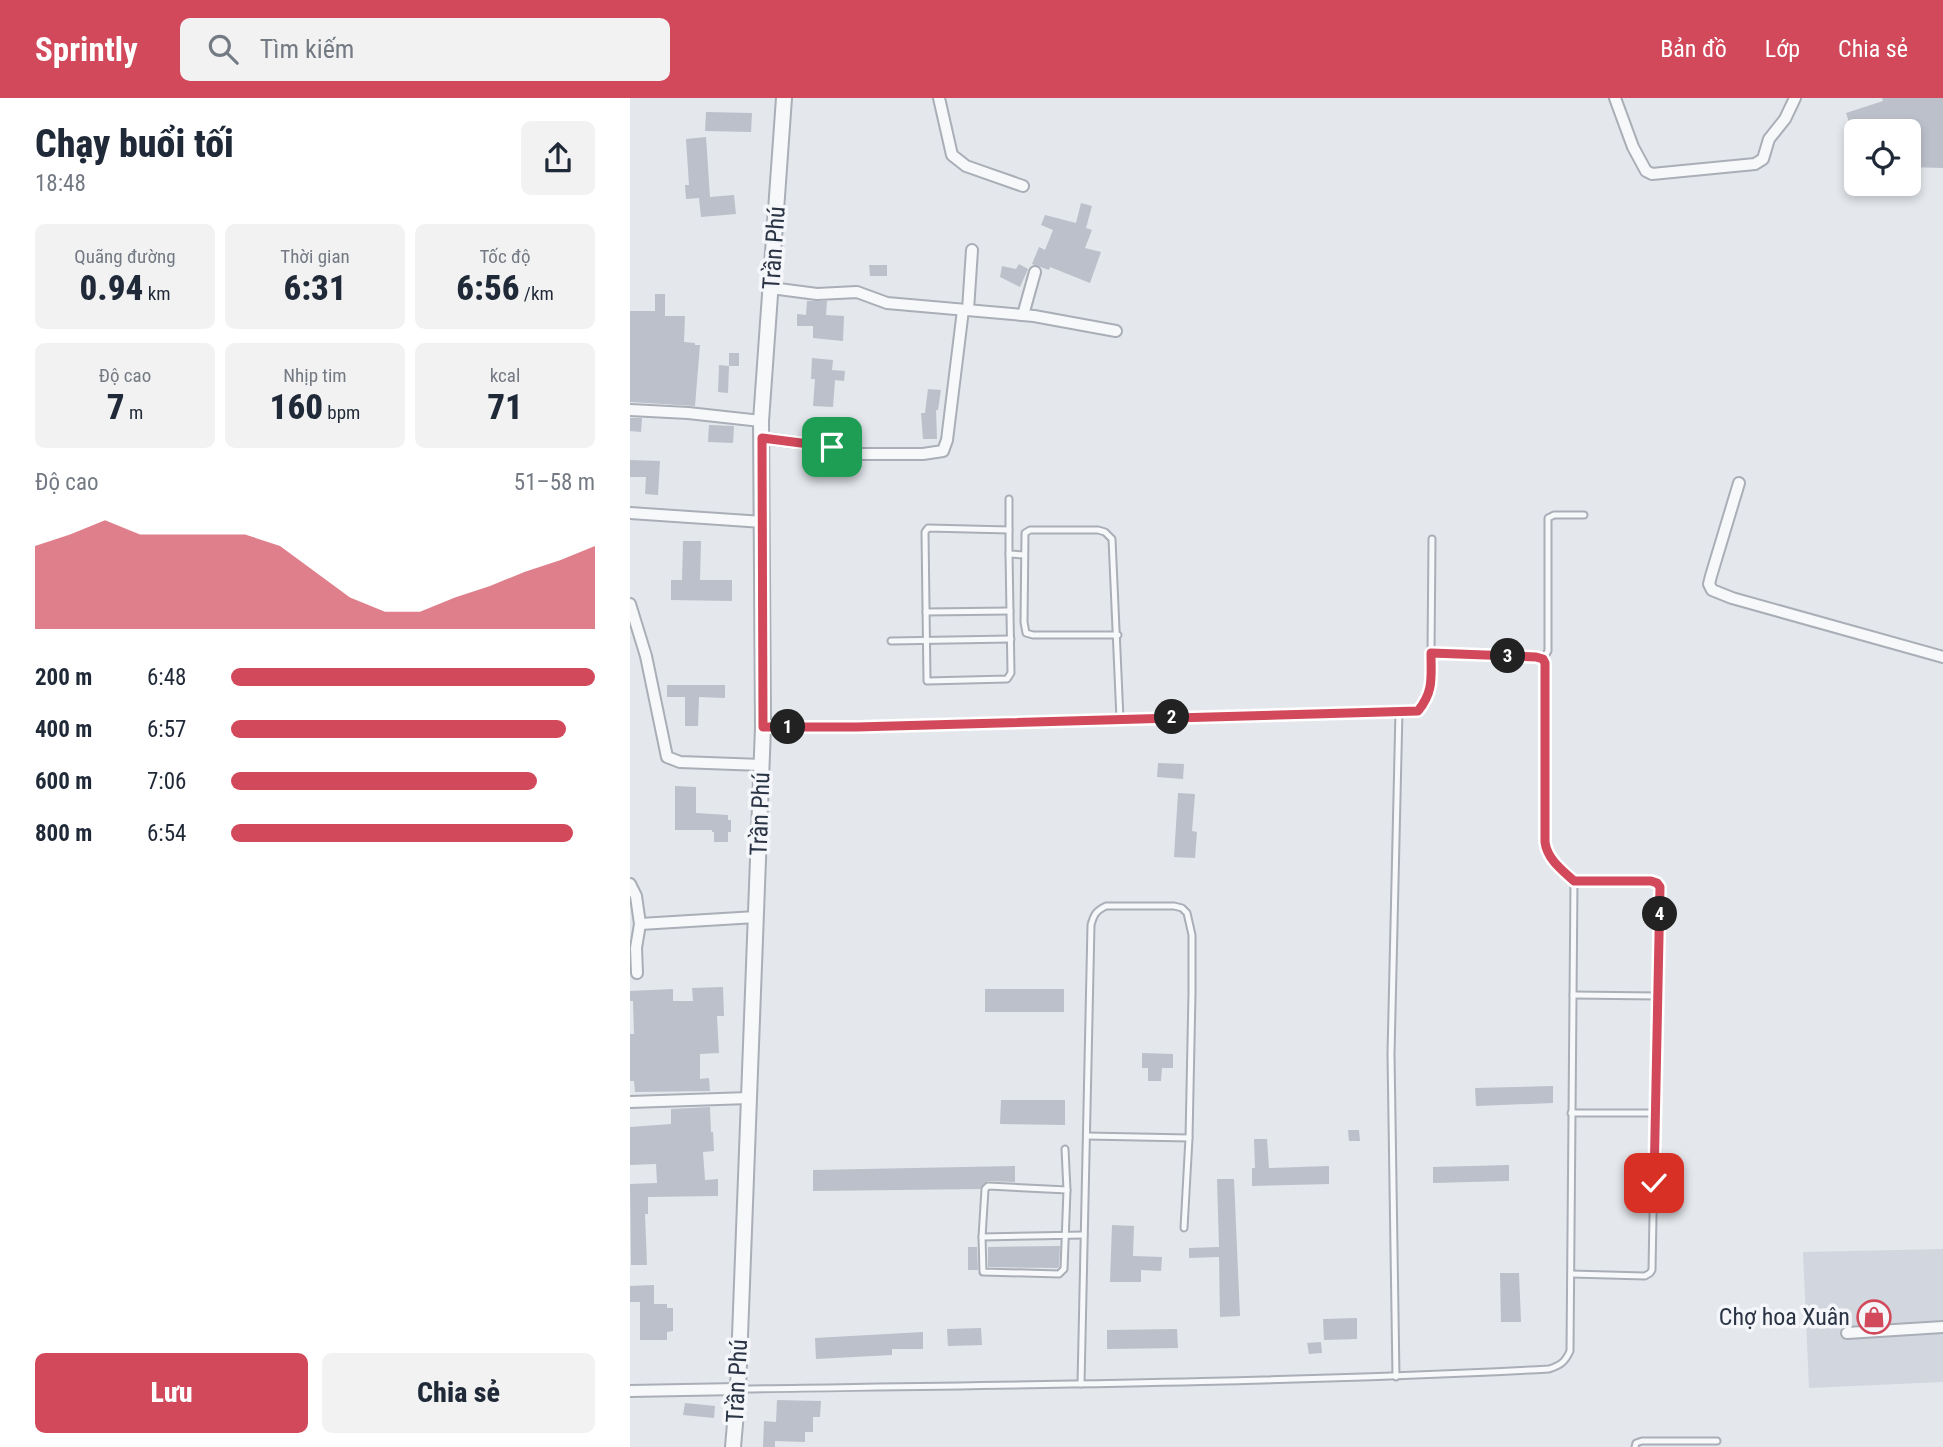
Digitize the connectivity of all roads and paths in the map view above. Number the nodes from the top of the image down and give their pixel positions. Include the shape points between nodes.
1 (784, 98) edge
2 (939, 98) edge
3 (1615, 98) edge
4 (1795, 98) edge
5 (1023, 186) dead end
6 (972, 250) dead end
7 (1035, 272) dead end
8 (771, 288) junction
9 (965, 310) junction
10 (1023, 315) junction
11 (1116, 331) dead end
12 (630, 411) edge
13 (761, 421) junction
14 (762, 438) junction
15 (1740, 483) dead end
16 (1009, 499) dead end
17 (630, 513) edge
18 (1584, 515) dead end
19 (763, 522) junction
20 (1009, 530) junction
21 (1432, 539) dead end
22 (1009, 554) junction
23 (1024, 555) junction
24 (1010, 591) junction
25 (1024, 591) junction
26 (630, 604) edge
27 (1010, 611) junction
28 (926, 612) junction
29 (1010, 627) junction
30 (1025, 627) junction
31 (1118, 635) junction
32 (1011, 639) junction
33 (891, 641) dead end
34 (926, 641) junction
35 (1431, 653) junction
36 (1943, 657) edge
37 (1543, 659) junction
38 (1399, 711) junction
39 (1120, 719) junction
40 (763, 727) junction
41 (762, 765) junction
42 (1574, 881) junction
43 (630, 884) edge
44 (756, 917) junction
45 (640, 924) junction
46 (637, 972) dead end
47 (1573, 995) junction
48 (1658, 996) junction
49 (749, 1098) junction
50 (630, 1102) edge
51 (1571, 1113) junction
52 (1655, 1113) junction
53 (1087, 1136) junction
54 (1189, 1138) junction
55 (1065, 1149) dead end
56 (1067, 1190) junction
57 (1184, 1228) dead end
58 (1083, 1235) junction
59 (1065, 1236) junction
60 (982, 1237) junction
61 (1571, 1274) junction
62 (1943, 1327) edge
63 (1847, 1333) dead end
64 (1396, 1377) junction
65 (1081, 1384) junction
66 (738, 1389) junction
67 (630, 1391) edge
68 (1717, 1441) dead end
69 (733, 1447) edge
70 (1635, 1447) edge

1 - 8 street, Trần Phú
2 - 5 street via 952,155 966,166
3 - 4 street via 1633,147 1646,171 1653,174 1755,164 1765,155 1769,139
6 - 9 street
7 - 10 street
8 - 9 street via 817,294 857,292 887,303
8 - 13 street, Trần Phú
9 - 10 street
9 - 14 street via 943,451 858,454
10 - 11 street
12 - 13 street
13 - 14 street, Trần Phú
14 - 19 street, Trần Phú
15 - 36 street via 1711,576 1712,590
16 - 20 lane
17 - 19 street
18 - 37 lane via 1548,518 1548,651
19 - 40 street, Trần Phú
20 - 22 lane
20 - 28 lane via 928,528
21 - 35 lane
22 - 23 lane
22 - 24 lane
23 - 25 lane
23 - 31 lane via 1025,533 1030,530 1098,530 1110,535
24 - 25 lane
24 - 27 lane
25 - 30 lane
26 - 41 street via 667,757 680,762
27 - 28 lane
27 - 29 lane
28 - 34 lane
29 - 30 lane
29 - 32 lane
30 - 31 lane via 1026,633 1033,635
31 - 39 lane
32 - 34 lane
32 - 34 lane via 1007,679 931,682 927,681
33 - 34 lane
35 - 37 lane
35 - 38 lane via 1428,698 1418,711
37 - 42 lane via 1546,849
38 - 39 lane
38 - 64 lane via 1391,1054
39 - 40 lane
40 - 41 street, Trần Phú
41 - 44 street, Trần Phú
42 - 47 lane
42 - 48 lane via 1651,881 1660,887
43 - 45 street
44 - 45 street
44 - 49 street, Trần Phú
45 - 46 street
47 - 48 lane
47 - 51 lane
48 - 52 lane
49 - 50 street
49 - 66 street, Trần Phú
51 - 52 lane
51 - 61 lane
52 - 61 lane via 1652,1270 1645,1276
53 - 54 lane
53 - 54 lane via 1091,925 1094,915 1106,906 1139,905 1182,908 1189,920
53 - 58 lane
54 - 57 lane
55 - 56 lane
56 - 59 lane
56 - 60 lane via 988,1186
58 - 59 lane
58 - 65 lane
59 - 60 lane
59 - 60 lane via 1064,1269 1059,1274 983,1272
61 - 64 lane via 1570,1351 1560,1366
62 - 63 street
64 - 65 lane
65 - 66 lane
66 - 67 street
66 - 69 street, Trần Phú
68 - 70 lane via 1642,1441

